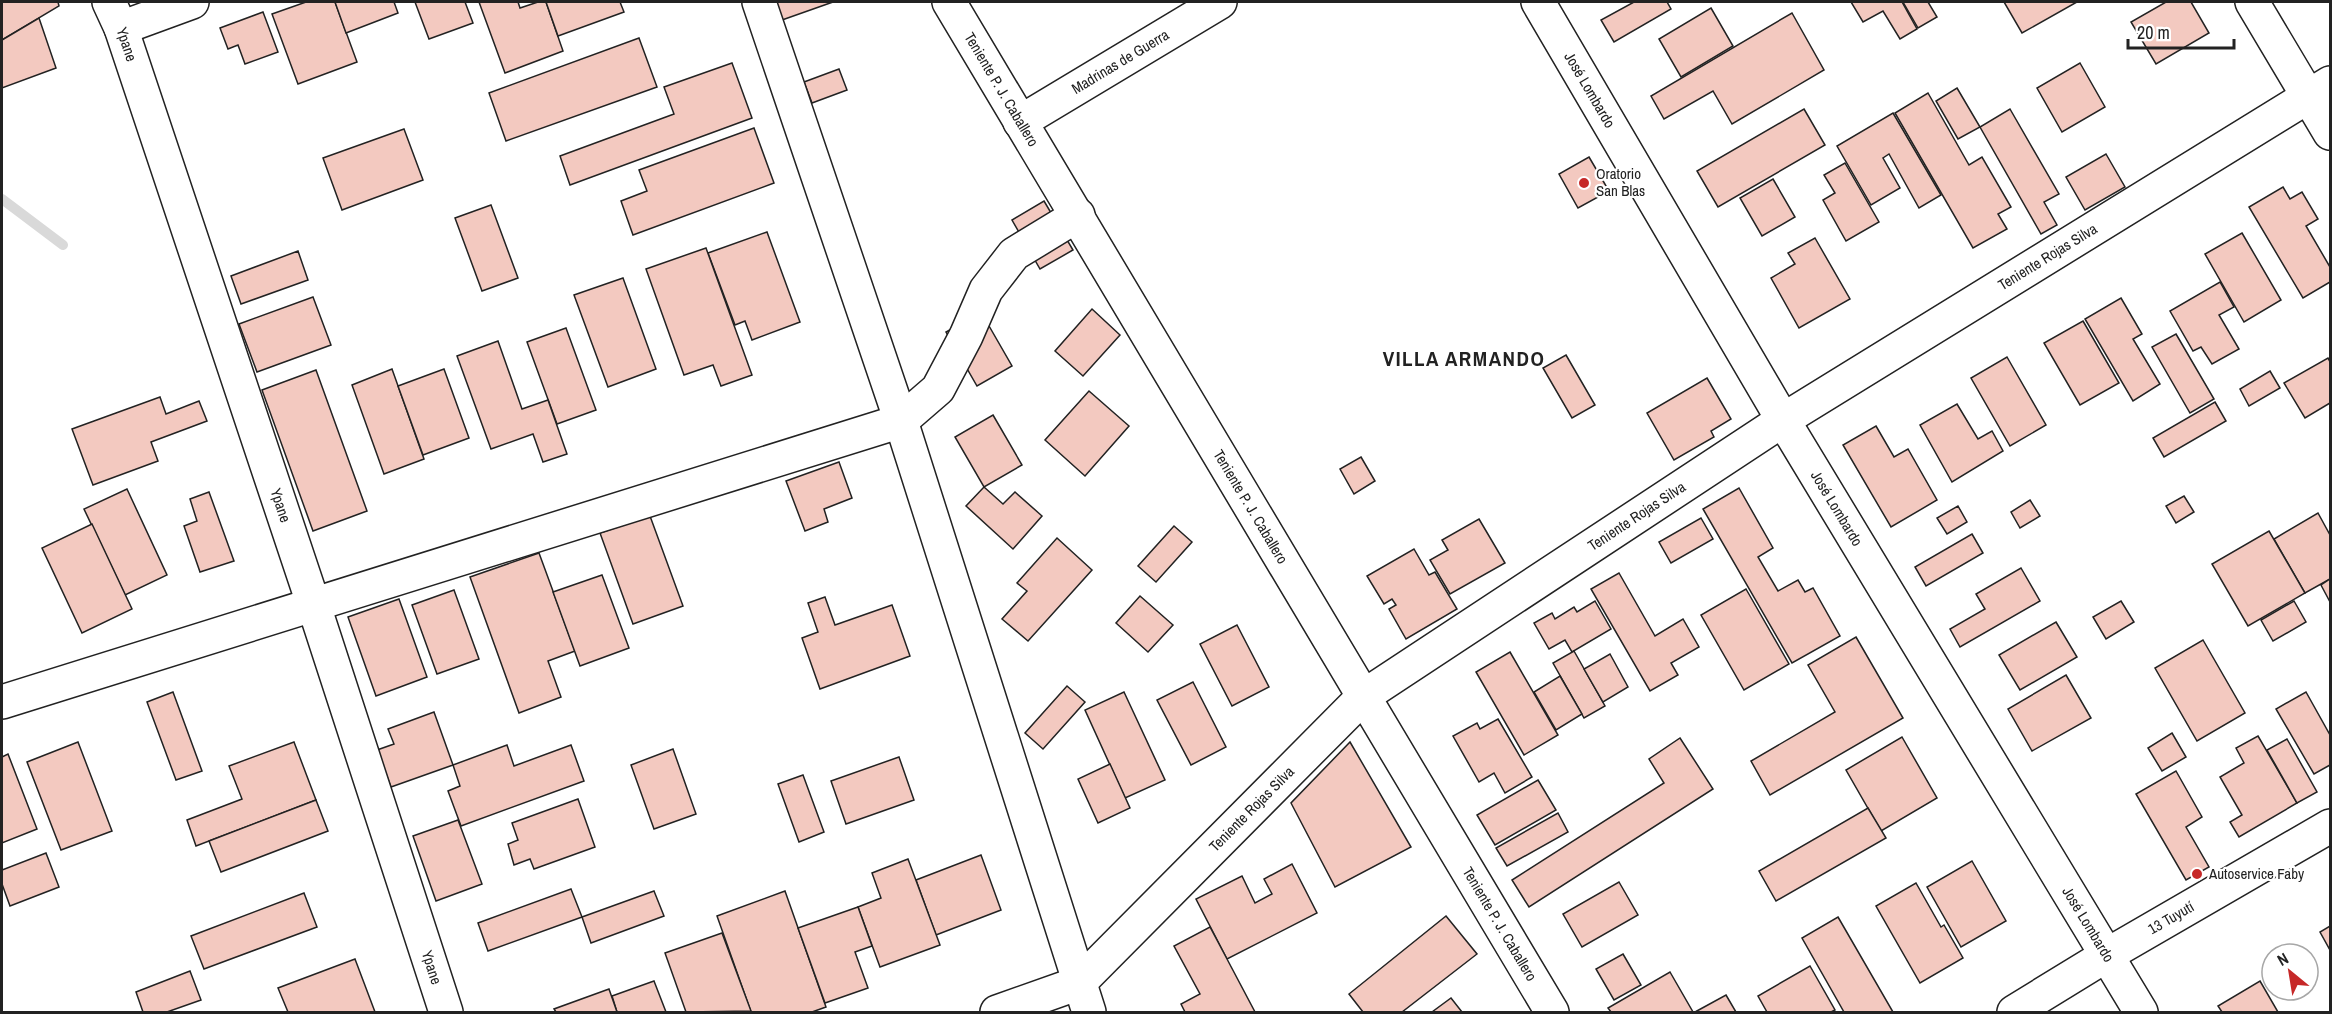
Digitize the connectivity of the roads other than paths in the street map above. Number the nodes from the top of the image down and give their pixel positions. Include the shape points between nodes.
1 (192, 2) edge
2 (759, 2) edge
3 (949, 2) edge
4 (1220, 2) edge
5 (1538, 2) edge
6 (2252, 2) edge
7 (115, 15) edge
8 (2320, 90) edge
9 (1020, 122) junction
10 (2331, 133) edge
11 (1078, 215) junction
12 (1783, 420) junction
13 (901, 421) junction
14 (314, 606) junction
15 (1364, 696) junction
16 (2, 702) edge
17 (2331, 826) edge
18 (2107, 955) junction
19 (1084, 998) edge
20 (446, 1012) edge
21 (997, 1012) edge
22 (1552, 1012) edge
23 (2014, 1012) edge
24 (2141, 1012) edge

1 - 7 street
2 - 13 street
3 - 9 street, Teniente P. J. Caballero
4 - 9 street, Madrinas de Guerra
5 - 12 street, José Lombardo
6 - 8 street
7 - 14 street, Ypane
8 - 10 street
8 - 12 street, Teniente Rojas Silva
9 - 11 street, Teniente P. J. Caballero
11 - 13 street via 1014,254 987,290 938,389
11 - 15 street, Teniente P. J. Caballero
12 - 15 street, Teniente Rojas Silva
12 - 18 street, José Lombardo
13 - 14 street
13 - 19 street
14 - 16 street
14 - 20 street, Ypane
15 - 19 street, Teniente Rojas Silva
15 - 22 street, Teniente P. J. Caballero
17 - 18 street, 13 Tuyutí
18 - 23 street, 13 Tuyutí
18 - 24 street, José Lombardo
19 - 21 street, Teniente Rojas Silva

